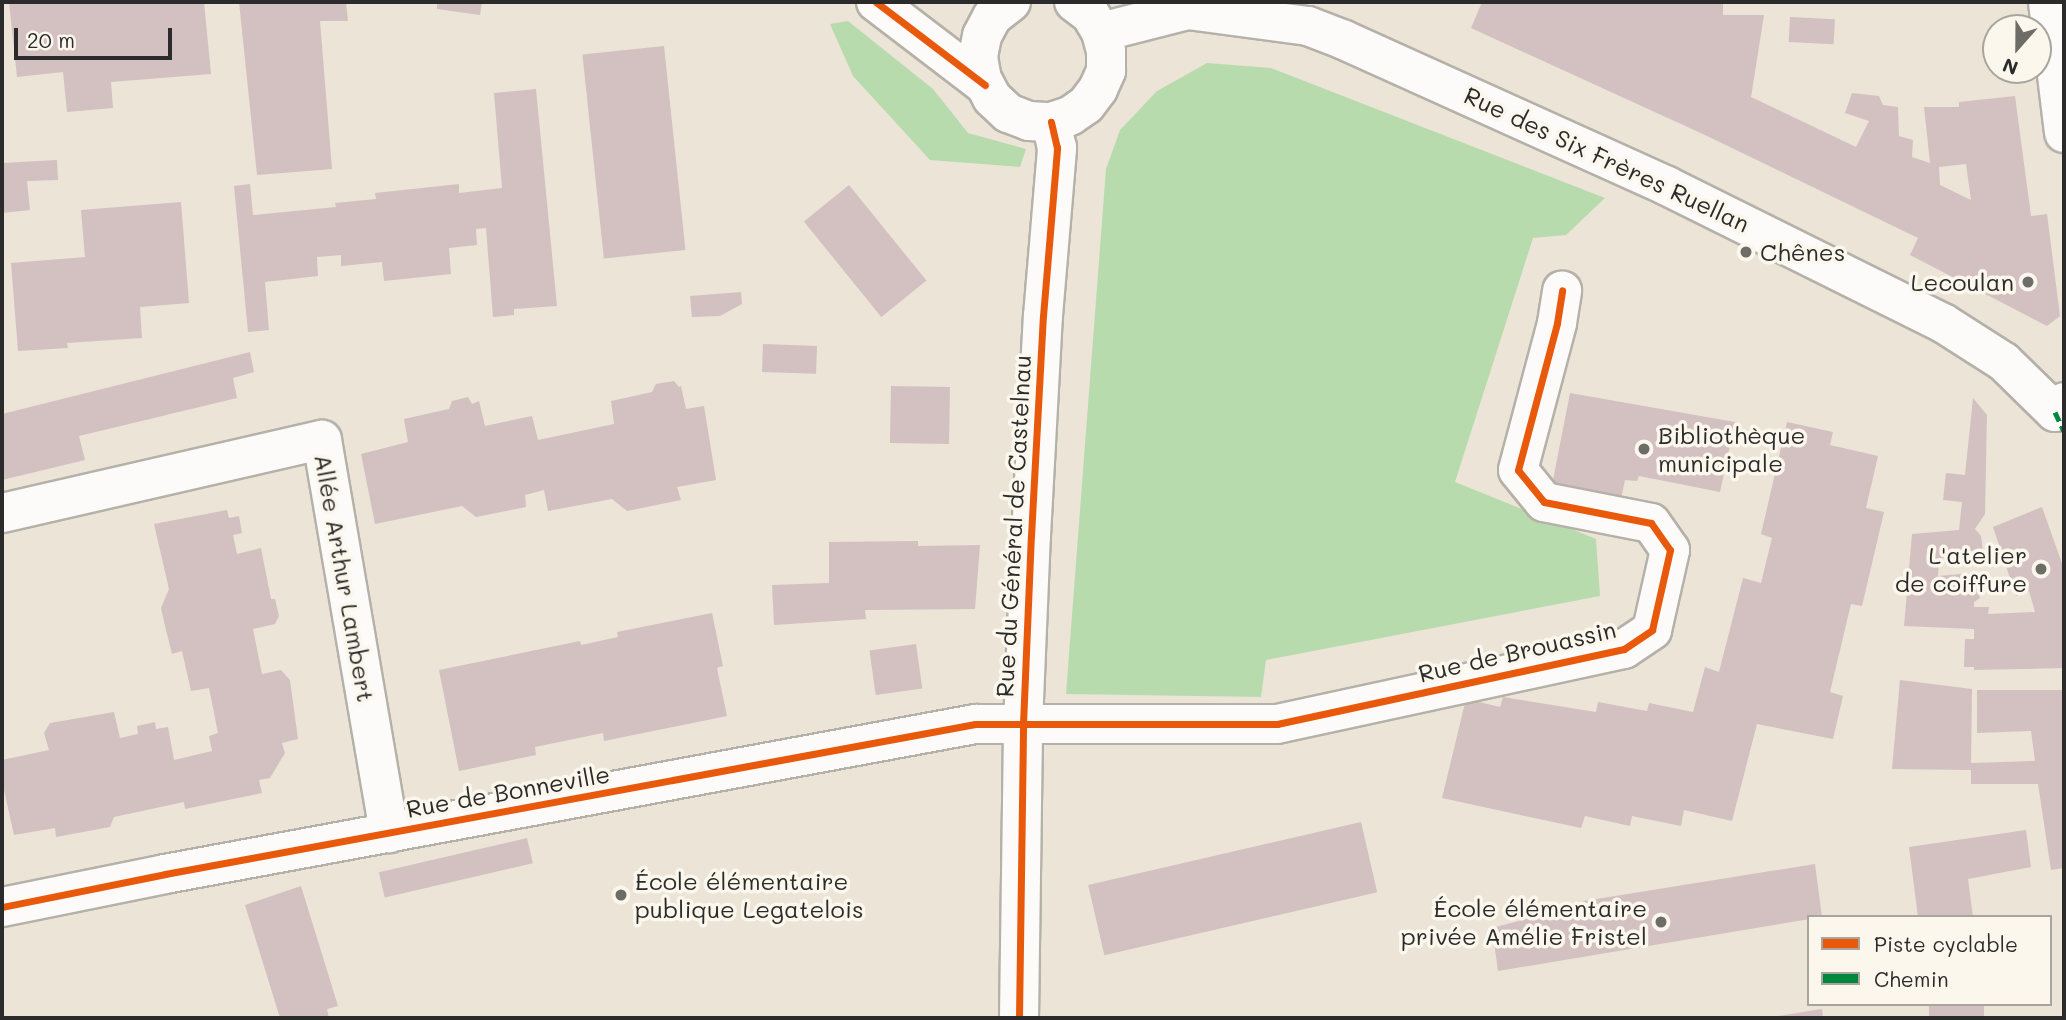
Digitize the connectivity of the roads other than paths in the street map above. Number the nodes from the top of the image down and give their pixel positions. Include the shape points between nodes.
1 (876, 2) edge
2 (1011, 2) edge
3 (1074, 2) edge
4 (2048, 2) edge
5 (1101, 32) junction
6 (985, 85) junction
7 (1051, 121) junction
8 (2064, 133) edge
9 (1562, 290) dead end
10 (2061, 415) edge
11 (2, 513) edge
12 (1023, 723) junction
13 (389, 833) junction
14 (2, 907) edge
15 (1019, 1018) edge

1 - 6 street
2 - 6 street via 992,17 982,36 978,57
3 - 5 street via 1090,14
4 - 8 street
5 - 7 street via 1106,71 1098,89 1070,116
5 - 10 street, Rue des Six Frères Ruellan via 1188,10 1308,26 1344,40 1667,186 1943,323 2004,362
6 - 7 street via 1008,113 1029,121
7 - 12 street, Rue du Général de Castelnau via 1057,148 1042,316
9 - 12 street, Rue de Brouassin via 1518,470 1544,502 1651,523 1670,550 1652,630 1624,649 1277,724
11 - 13 street, Allée Arthur Lambert via 322,440
12 - 13 street, Rue de Bonneville via 975,724
12 - 15 street, Rue du Général de Castelnau
13 - 14 street, Rue de Bonneville

